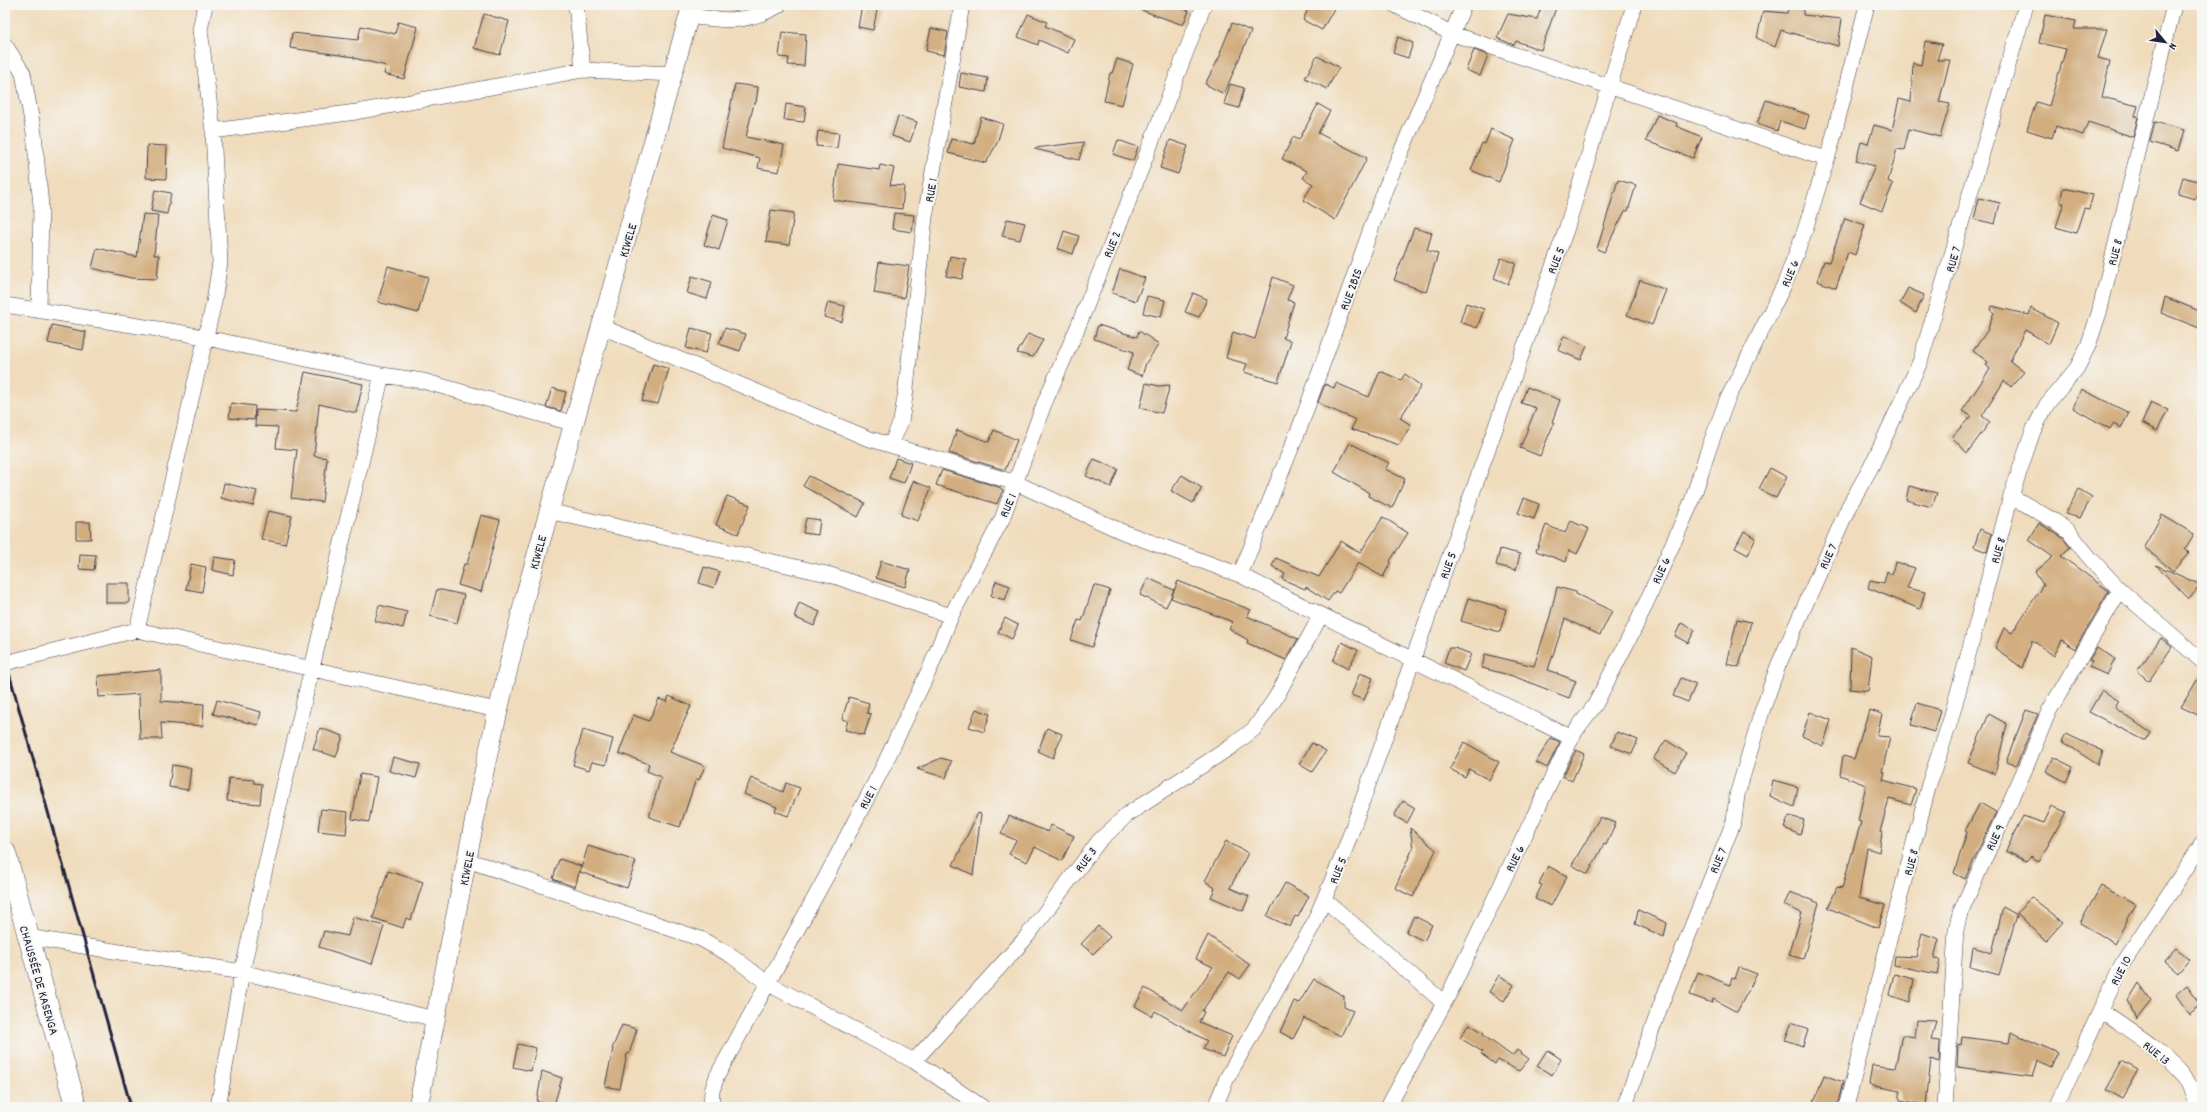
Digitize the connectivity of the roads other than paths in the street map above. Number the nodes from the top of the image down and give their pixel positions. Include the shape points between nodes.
1 (205, 5) edge
2 (576, 5) edge
3 (779, 5) edge
4 (962, 5) edge
5 (1204, 5) edge
6 (1395, 5) edge
7 (1464, 5) edge
8 (1634, 5) edge
9 (1867, 5) edge
10 (2026, 5) edge
11 (2174, 5) edge
12 (690, 10) edge
13 (1453, 34) junction
14 (5, 45) edge
15 (583, 70) junction
16 (674, 74) junction
17 (1610, 87) junction
18 (213, 131) junction
19 (1826, 159) junction
20 (5, 306) edge
21 (39, 311) junction
22 (602, 327) junction
23 (205, 338) junction
24 (382, 375) junction
25 (575, 424) junction
26 (891, 445) junction
27 (1016, 483) junction
28 (2011, 496) junction
29 (548, 511) junction
30 (1240, 575) junction
31 (2120, 590) junction
32 (1321, 615) junction
33 (951, 616) junction
34 (137, 630) junction
35 (2201, 657) edge
36 (1414, 660) junction
37 (5, 663) edge
38 (313, 668) junction
39 (497, 710) junction
40 (1572, 738) junction
41 (2202, 844) edge
42 (5, 852) edge
43 (467, 860) junction
44 (1326, 900) junction
45 (28, 937) junction
46 (242, 972) junction
47 (768, 983) junction
48 (1444, 1003) junction
49 (2101, 1010) junction
50 (435, 1019) junction
51 (914, 1061) junction
52 (76, 1107) edge
53 (218, 1107) edge
54 (418, 1107) edge
55 (711, 1107) edge
56 (982, 1107) edge
57 (1214, 1107) edge
58 (1388, 1107) edge
59 (1624, 1107) edge
60 (1846, 1107) edge
61 (1945, 1107) edge
62 (2056, 1107) edge
63 (2198, 1107) edge

1 - 18 street via 200,30
2 - 15 street
3 - 12 street via 761,14 722,21
4 - 26 street, RUE 1 via 925,217 905,397 901,421
5 - 27 street, RUE 2 via 1123,215 1044,404
6 - 13 street
7 - 13 street, RUE 2BIS
8 - 17 street, RUE 5
9 - 19 street, RUE 6
10 - 59 street, RUE 7 via 1920,362 1871,467 1849,506 1778,666 1740,788 1734,820 1663,999
11 - 28 street, RUE 8 via 2099,313 2078,368 2040,416
12 - 16 street, KIWELE
13 - 17 street
13 - 30 street, RUE 2BIS via 1386,187 1301,424
14 - 21 street via 23,73 34,133 41,206
15 - 16 street
15 - 18 street via 356,112
16 - 22 street, KIWELE
17 - 19 street
17 - 36 street, RUE 5 via 1566,230
18 - 23 street via 220,262
19 - 40 street, RUE 6 via 1786,283 1727,400 1692,501 1623,650 1595,705
20 - 21 street
21 - 23 street
22 - 25 street, KIWELE
22 - 26 street via 825,421
23 - 24 street
23 - 34 street
24 - 25 street via 423,381
24 - 38 street
25 - 29 street, KIWELE
26 - 27 street
27 - 30 street via 1123,532
27 - 33 street, RUE 1 via 1002,519
28 - 31 street via 2069,532
28 - 60 street, RUE 8 via 1950,722 1929,784
29 - 33 street via 831,576
29 - 39 street, KIWELE
30 - 32 street
31 - 35 street
31 - 61 street, RUE 9 via 2052,705 1960,912 1956,930
32 - 36 street
32 - 51 street, RUE 3 via 1272,705 1254,729 1128,814 1099,841 1024,940
33 - 47 street, RUE 1 via 931,666 883,767
34 - 37 street
34 - 38 street
36 - 40 street
36 - 44 street, RUE 5
38 - 39 street
38 - 46 street
39 - 43 street, KIWELE
40 - 48 street, RUE 6
41 - 49 street, RUE 10 via 2134,944
42 - 45 main road, CHAUSSÉE DE KASENGA
43 - 47 street via 701,939 732,956
43 - 50 street, KIWELE
44 - 48 street
44 - 57 street, RUE 5 via 1227,1078
45 - 46 street
45 - 52 main road, CHAUSSÉE DE KASENGA
46 - 50 street
46 - 53 street
47 - 51 street
47 - 55 street, RUE 1 via 717,1076 712,1091
48 - 58 street, RUE 6
49 - 62 street, RUE 10
49 - 63 street, RUE 13 via 2183,1074
50 - 54 street, KIWELE
51 - 56 street

